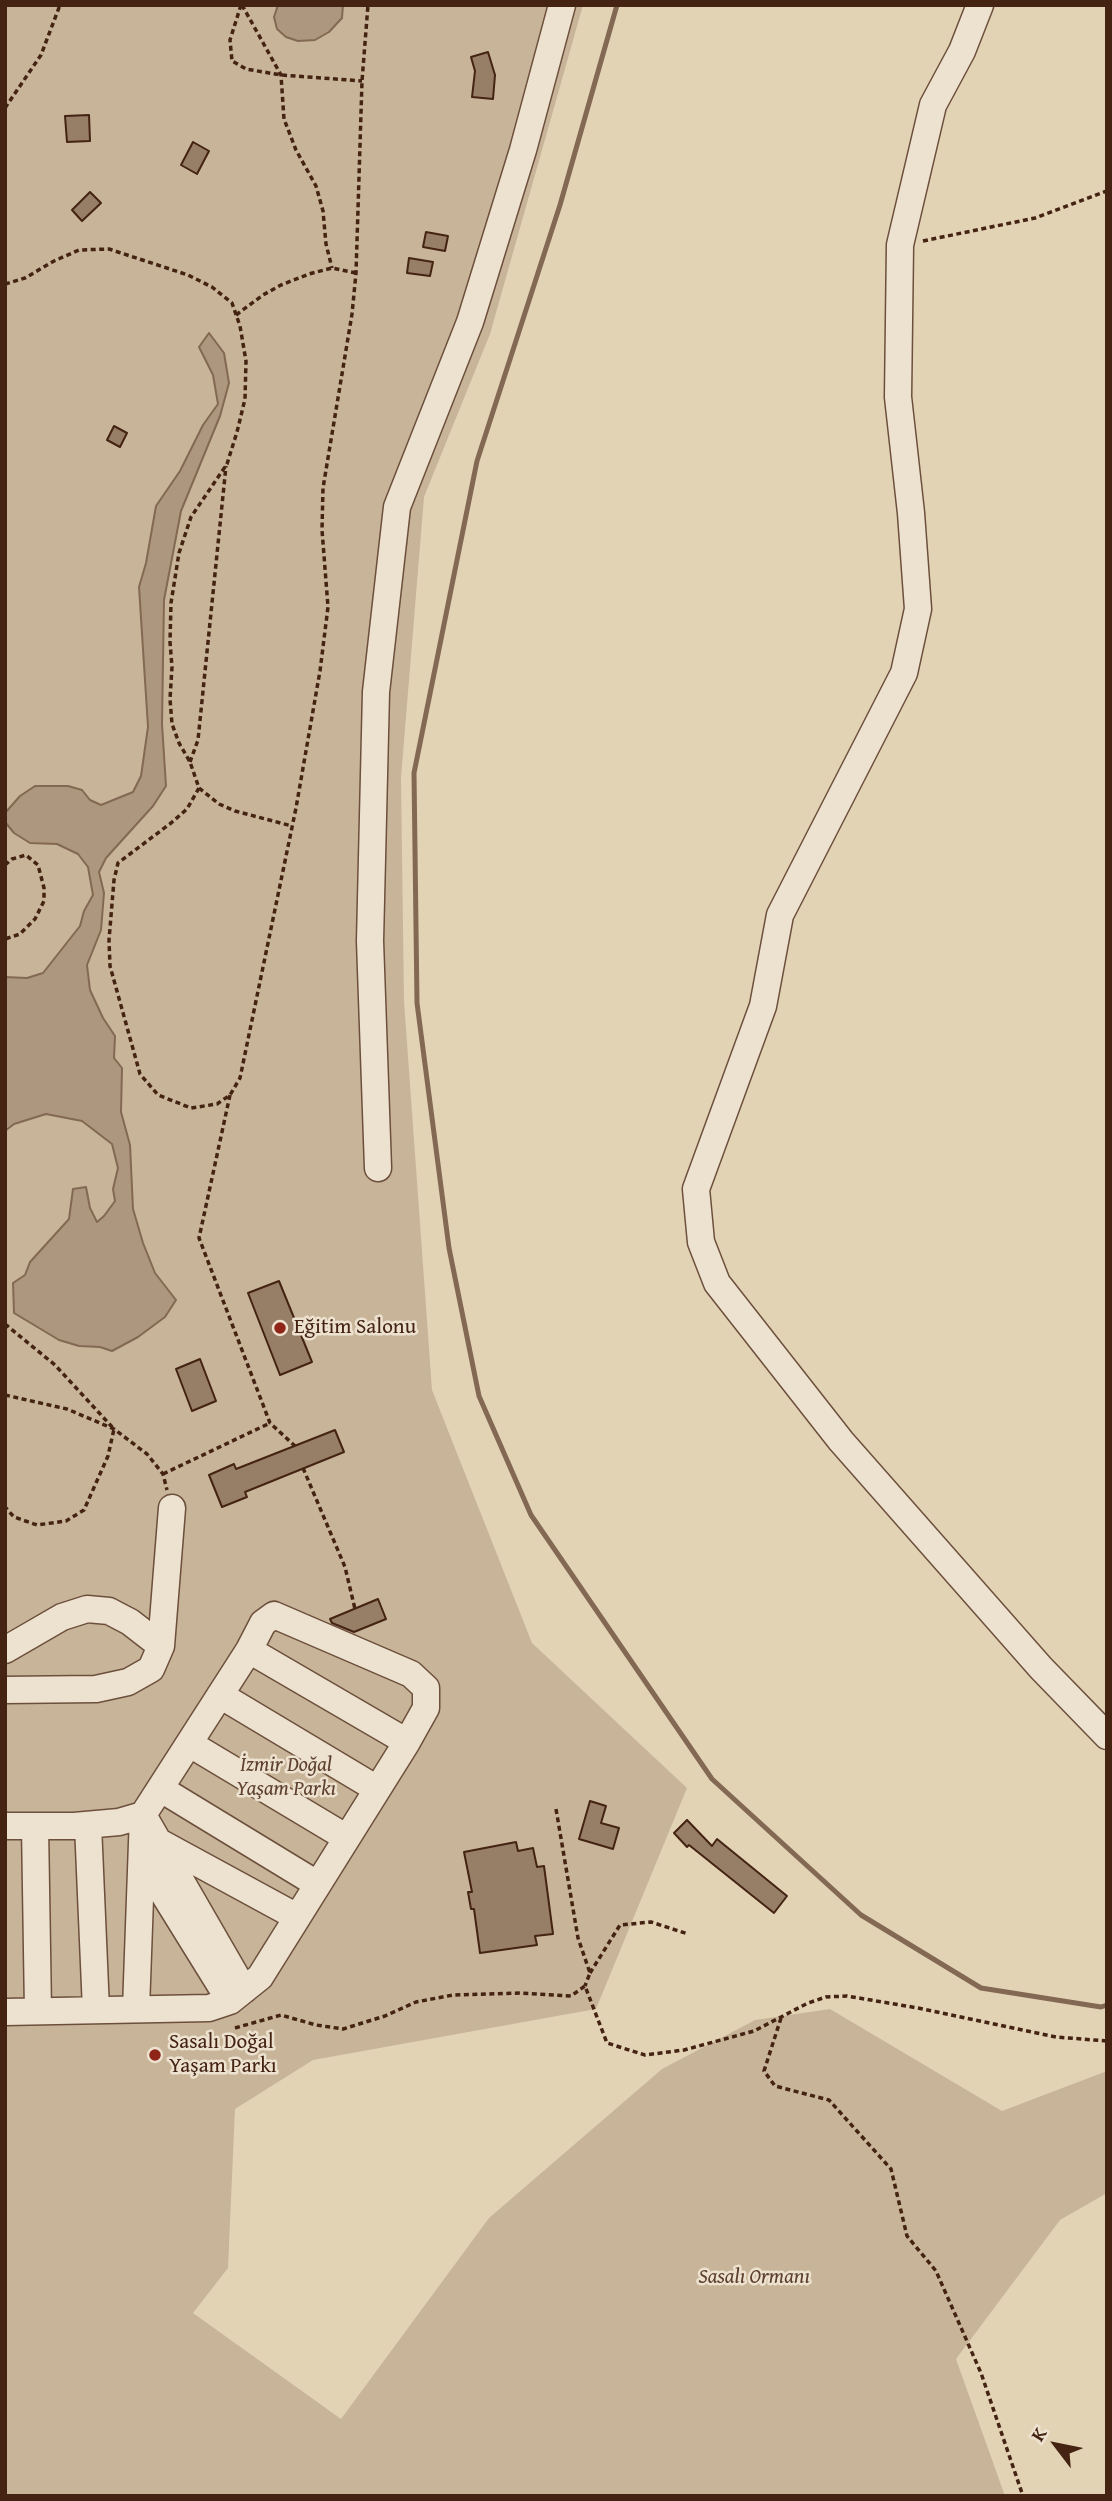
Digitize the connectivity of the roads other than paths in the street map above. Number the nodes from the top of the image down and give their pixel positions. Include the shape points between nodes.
1 (562, 5) edge
2 (980, 5) edge
3 (378, 1168) dead end
4 (172, 1508) road end
5 (161, 1646) junction
6 (5, 1650) edge
7 (249, 1650) junction
8 (5, 1690) edge
9 (220, 1695) junction
10 (1107, 1736) edge
11 (407, 1742) junction
12 (190, 1744) junction
13 (161, 1789) junction
14 (377, 1789) junction
15 (143, 1815) junction
16 (88, 1825) junction
17 (5, 1826) edge
18 (35, 1826) junction
19 (347, 1838) junction
20 (151, 1851) junction
21 (317, 1884) junction
22 (297, 1917) junction
23 (237, 1996) junction
24 (96, 2010) junction
25 (136, 2010) junction
26 (38, 2011) junction
27 (5, 2012) edge

1 - 3 street via 470,322 397,507 376,692 370,941
2 - 10 street via 933,105 900,245 898,397 918,609 904,673 780,915 763,1006 696,1189 701,1242 717,1283 841,1441
4 - 5 street
5 - 6 street via 109,1611 87,1609 62,1617
5 - 8 street via 151,1669 128,1682 96,1689
7 - 9 street
7 - 11 street
7 - 11 street via 263,1623 274,1615 411,1674 426,1688 426,1708
9 - 12 street
9 - 14 street
11 - 14 street
12 - 13 street
12 - 19 street
13 - 15 street
13 - 21 street
14 - 19 street
15 - 16 street
15 - 20 street
16 - 18 street
16 - 24 street
17 - 18 street
18 - 26 street
19 - 21 street
20 - 22 street
20 - 23 street
20 - 25 street
21 - 22 street
22 - 23 street via 260,1977
23 - 25 street via 209,2008
24 - 25 street
24 - 26 street
26 - 27 street

